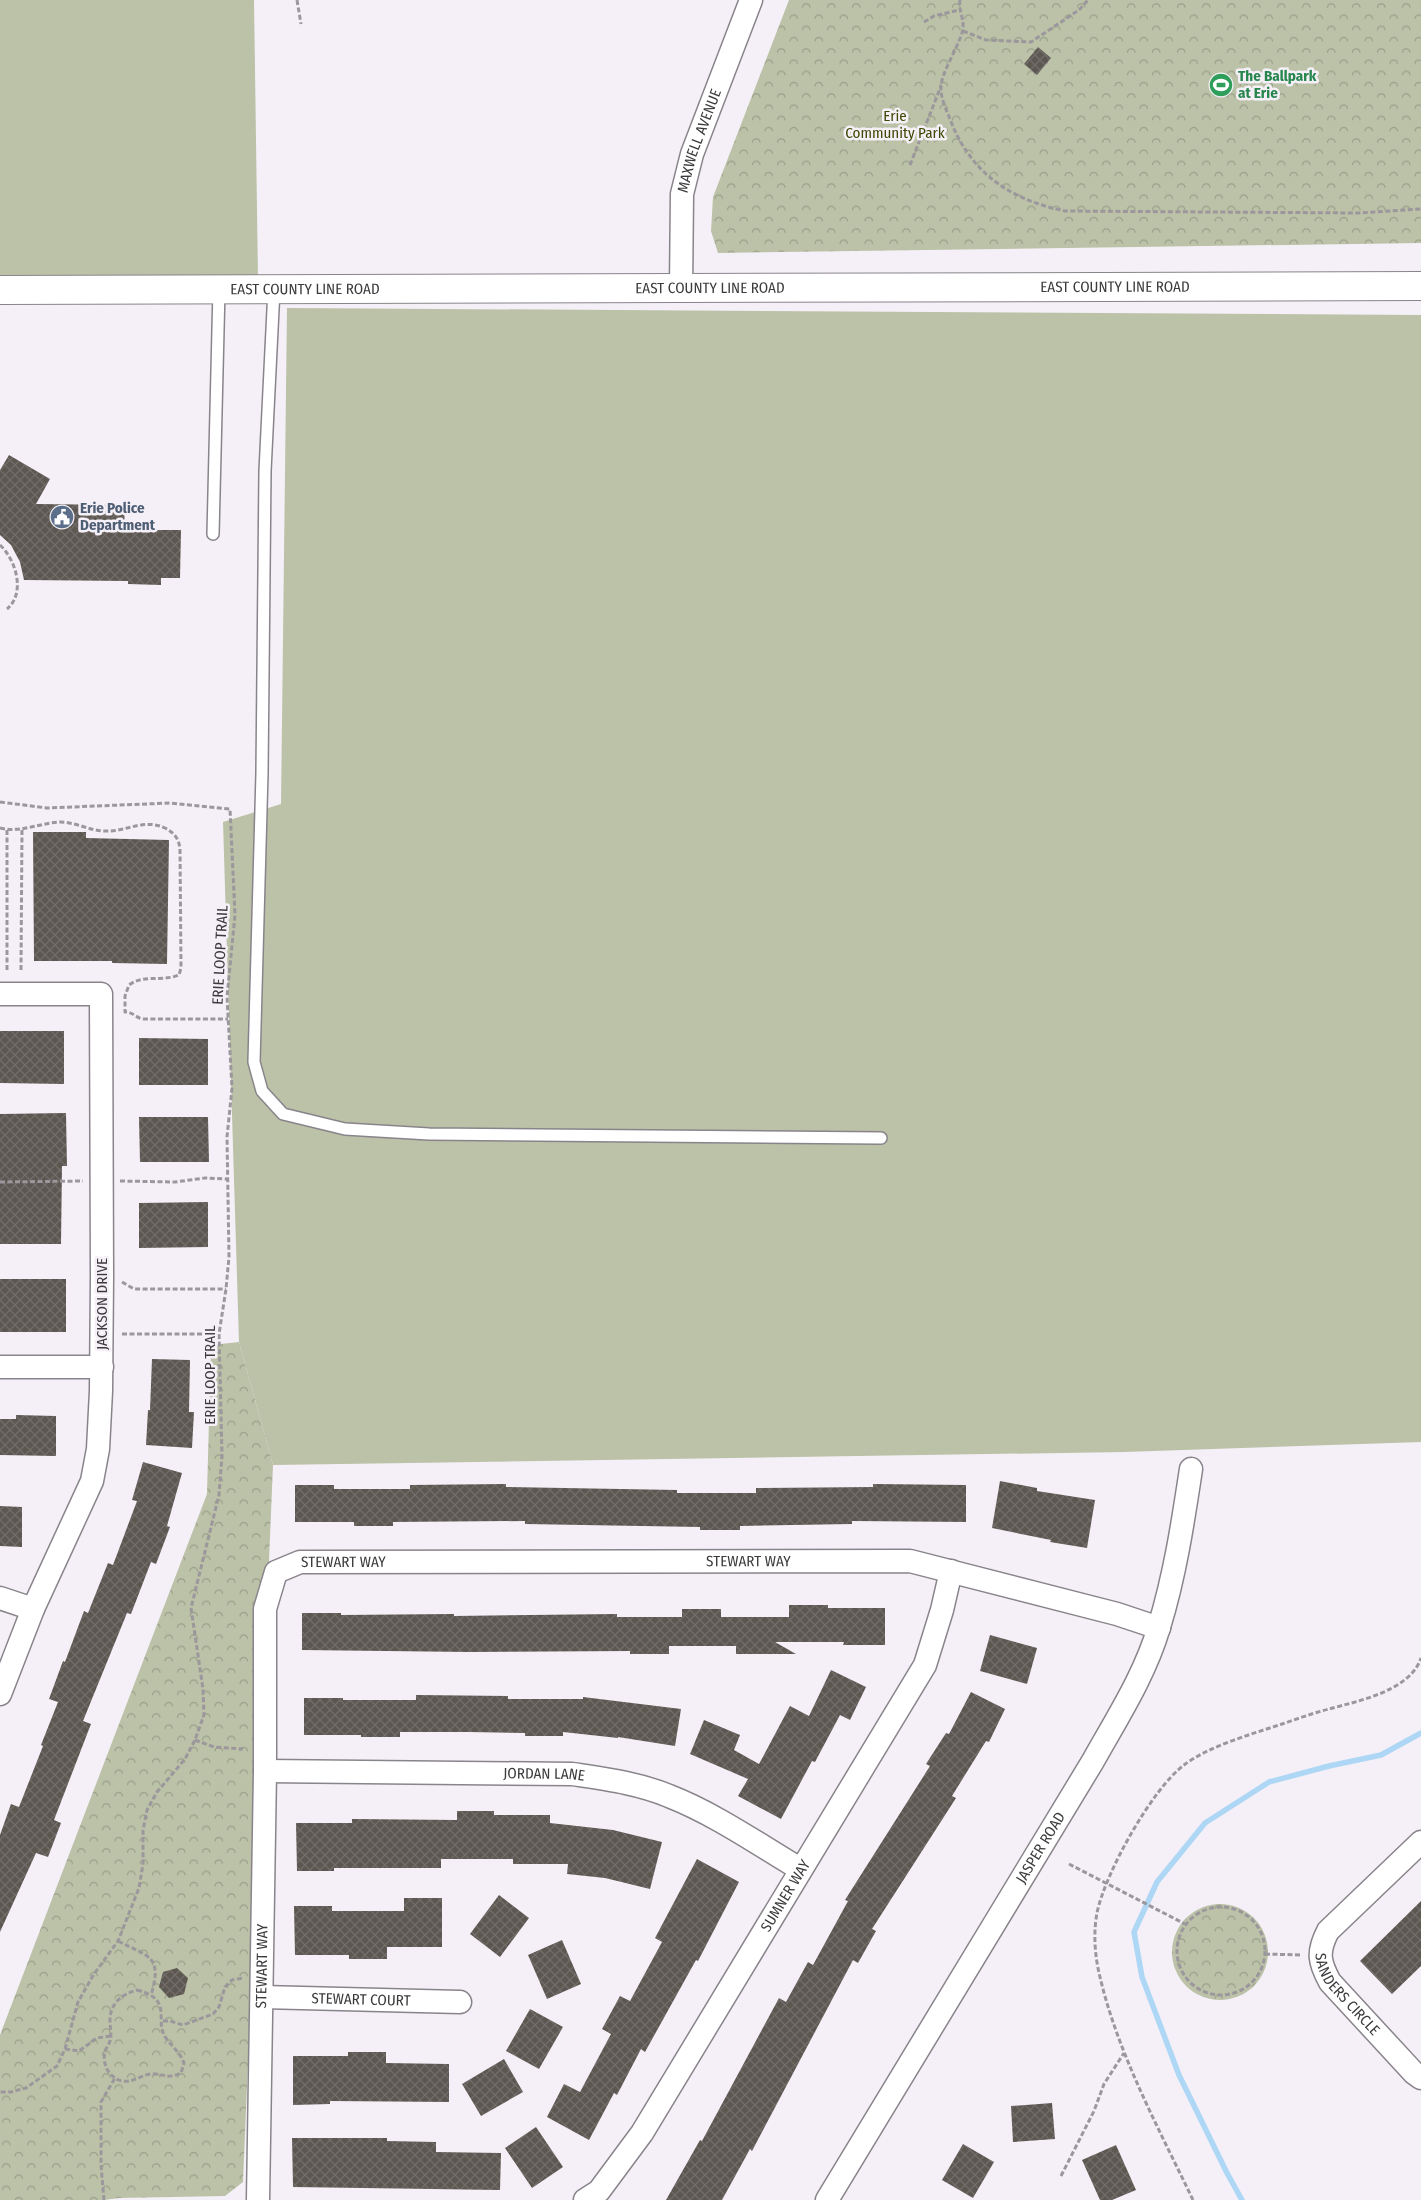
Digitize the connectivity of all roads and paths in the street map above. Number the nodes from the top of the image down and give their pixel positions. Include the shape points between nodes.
1 (297, 0) edge
2 (752, 0) edge
3 (960, 0) edge
4 (1088, 0) edge
5 (959, 10) junction
6 (924, 22) dead end
7 (301, 24) dead end
8 (963, 31) junction
9 (941, 85) junction
10 (910, 165) dead end
11 (1421, 209) edge
12 (1421, 286) edge
13 (220, 289) junction
14 (274, 289) junction
15 (681, 289) junction
16 (0, 290) edge
17 (212, 534) dead end
18 (0, 545) edge
19 (7, 609) dead end
20 (0, 802) edge
21 (0, 828) edge
22 (7, 830) junction
23 (22, 830) junction
24 (7, 970) dead end
25 (21, 970) dead end
26 (0, 994) edge
27 (228, 1019) junction
28 (881, 1138) dead end
29 (227, 1179) junction
30 (86, 1181) dead end
31 (116, 1181) dead end
32 (0, 1182) edge
33 (122, 1282) dead end
34 (226, 1289) junction
35 (122, 1334) dead end
36 (218, 1334) junction
37 (0, 1367) edge
38 (102, 1367) junction
39 (1190, 1469) dead end
40 (951, 1571) junction
41 (0, 1598) edge
42 (33, 1609) junction
43 (1159, 1628) junction
44 (1421, 1658) edge
45 (0, 1694) edge
46 (195, 1740) junction
47 (243, 1749) dead end
48 (266, 1771) junction
49 (1421, 1842) edge
50 (1069, 1864) dead end
51 (800, 1869) junction
52 (1107, 1883) junction
53 (1185, 1924) junction
54 (118, 1942) junction
55 (1265, 1954) junction
56 (1320, 1955) junction
57 (245, 1978) dead end
58 (151, 1994) junction
59 (262, 1997) junction
60 (460, 2002) dead end
61 (163, 2021) junction
62 (111, 2036) junction
63 (65, 2048) junction
64 (1124, 2053) junction
65 (115, 2078) junction
66 (1421, 2078) edge
67 (0, 2092) edge
68 (1061, 2176) dead end
69 (104, 2200) edge
70 (258, 2200) edge
71 (585, 2200) edge
72 (827, 2200) edge
73 (1193, 2200) edge

1 - 7 path
2 - 15 street, MAXWELL AVENUE via 692,154 682,194
3 - 5 path
4 - 8 path via 1079,10 1031,42 986,40
5 - 6 path
5 - 8 path via 964,20
8 - 9 path
9 - 10 path
9 - 11 path via 954,131 968,155 996,183 1040,206 1065,211 1358,213
12 - 15 main road, EAST COUNTY LINE ROAD
13 - 14 main road, EAST COUNTY LINE ROAD
13 - 16 main road, EAST COUNTY LINE ROAD
13 - 17 lane
14 - 15 main road, EAST COUNTY LINE ROAD
14 - 28 lane via 265,471 262,773 254,1062 262,1092 282,1114 345,1129 429,1134
18 - 19 path via 7,551 16,570 14,603
20 - 27 path, ERIE LOOP TRAIL via 47,808 170,803 230,810 235,915
21 - 22 path
22 - 23 path
22 - 24 path
23 - 25 path
23 - 27 path via 60,822 104,832 145,823 171,831 178,838 180,848 181,968 172,978 135,980 126,990 125,1012 143,1019
26 - 38 street, JACKSON DRIVE via 101,994
27 - 29 path, ERIE LOOP TRAIL via 232,1088
29 - 31 path
29 - 34 path, ERIE LOOP TRAIL via 229,1257
30 - 32 path
33 - 34 path via 134,1289
34 - 36 path, ERIE LOOP TRAIL
35 - 36 path
36 - 46 path, ERIE LOOP TRAIL via 222,1456 218,1495 191,1608 204,1715
37 - 38 street
38 - 42 street, JACKSON DRIVE via 98,1448 92,1481
39 - 43 street, JASPER ROAD via 1179,1547
40 - 43 street via 1125,1616
40 - 48 street, STEWART WAY via 910,1561 300,1562 276,1572 266,1609
40 - 51 street, SUMNER WAY via 925,1665
41 - 42 street
42 - 45 street, JACKSON DRIVE
43 - 72 street, JASPER ROAD via 1131,1694 1093,1761
44 - 52 path via 1418,1668 1375,1697 1248,1735 1184,1765 1166,1783 1127,1840
46 - 47 path via 214,1747
46 - 54 path, ERIE LOOP TRAIL via 147,1810 139,1888
48 - 51 street, JORDAN LANE via 572,1774 618,1780 687,1804
48 - 59 street, STEWART WAY
49 - 56 street, SANDERS CIRCLE via 1328,1931 1321,1944
50 - 52 path
51 - 71 street, SUMNER WAY via 642,2133 599,2191
52 - 53 path
52 - 64 path via 1097,1913 1095,1942 1100,1977
53 - 55 path via 1208,1908 1223,1906 1237,1909 1259,1927
53 - 55 path via 1179,1938 1178,1960 1188,1980 1199,1990 1214,1994 1242,1990 1262,1968
54 - 58 path via 154,1962 156,1969
54 - 63 path, ERIE LOOP TRAIL via 78,2002
55 - 56 path
56 - 66 street, SANDERS CIRCLE via 1330,1982
57 - 61 path via 232,1980 225,1987 213,2014 183,2025
58 - 61 path via 162,2010
58 - 62 path via 137,1990 118,1999 110,2018
59 - 60 street, STEWART COURT
59 - 70 street, STEWART WAY
61 - 65 path via 166,2038 184,2063 181,2073 168,2078 151,2074 128,2082
62 - 63 path via 97,2038 79,2051
62 - 65 path via 104,2058
63 - 67 path, ERIE LOOP TRAIL via 56,2066 38,2081 26,2088
64 - 68 path via 1104,2084
64 - 73 path
65 - 69 path via 101,2102

